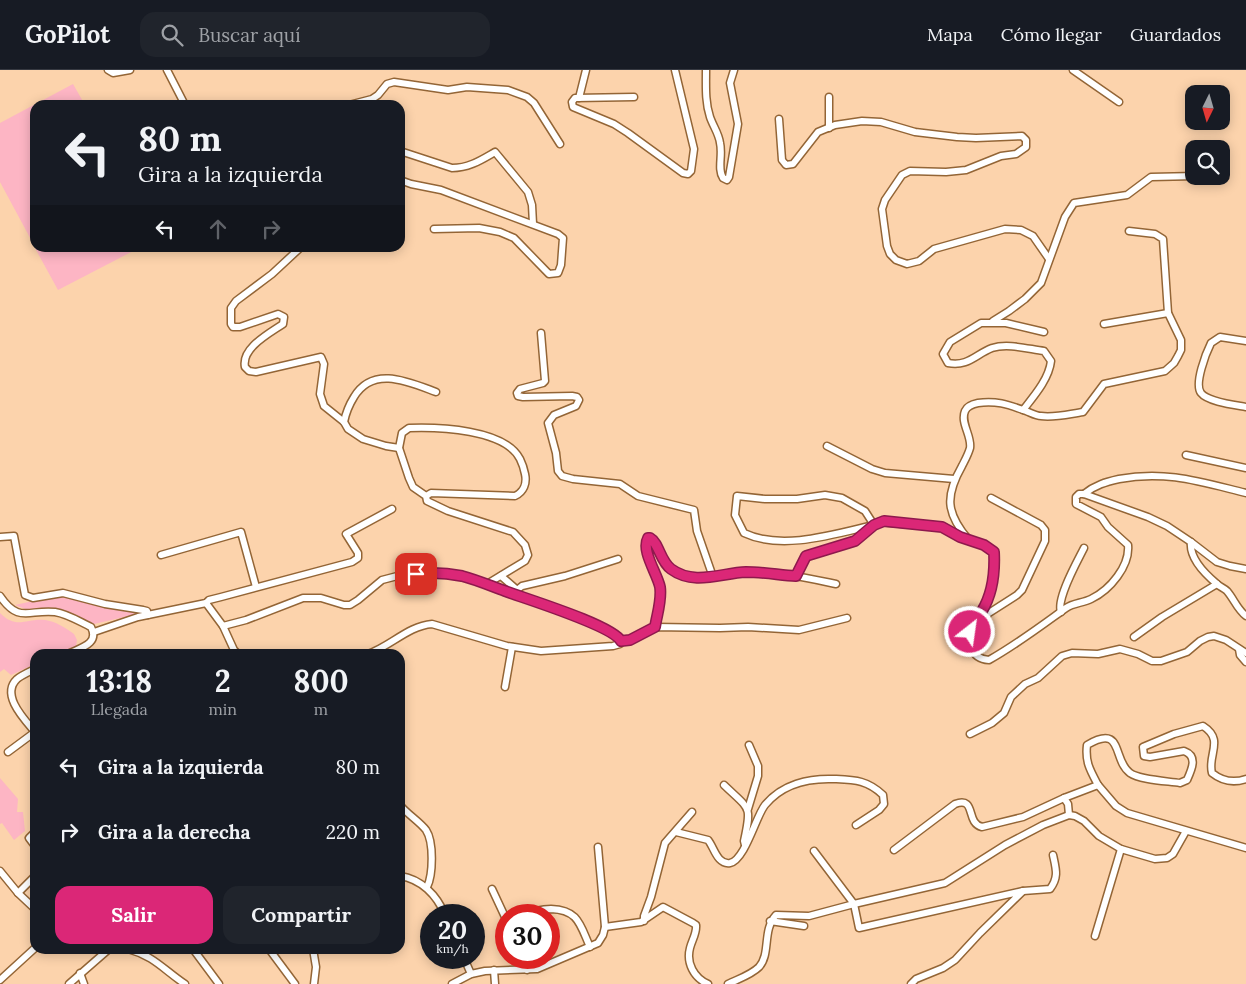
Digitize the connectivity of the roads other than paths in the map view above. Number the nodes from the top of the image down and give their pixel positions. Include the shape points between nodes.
1 (108, 70) edge
2 (130, 70) edge
3 (167, 70) edge
4 (586, 70) edge
5 (675, 70) edge
6 (706, 70) edge
7 (734, 70) edge
8 (1073, 70) edge
9 (634, 97) dead end
10 (829, 97) dead end
11 (579, 98) junction
12 (182, 100) edge
13 (368, 100) edge
14 (1119, 102) dead end
15 (779, 119) dead end
16 (829, 128) junction
17 (560, 144) dead end
18 (405, 153) edge
19 (1185, 176) edge
20 (405, 182) edge
21 (533, 224) junction
22 (434, 229) dead end
23 (1129, 230) dead end
24 (296, 252) edge
25 (1049, 259) junction
26 (1168, 313) junction
27 (992, 322) junction
28 (1104, 324) dead end
29 (1044, 332) dead end
30 (541, 333) dead end
31 (1246, 341) edge
32 (436, 392) dead end
33 (1246, 407) edge
34 (1023, 410) junction
35 (344, 422) junction
36 (827, 446) dead end
37 (399, 448) junction
38 (1186, 455) dead end
39 (1246, 468) edge
40 (954, 479) junction
41 (1246, 493) edge
42 (1084, 494) junction
43 (426, 496) junction
44 (991, 498) dead end
45 (392, 509) dead end
46 (874, 525) junction
47 (0, 536) edge
48 (969, 540) junction
49 (1191, 542) junction
50 (1084, 548) dead end
51 (161, 554) dead end
52 (618, 559) dead end
53 (1246, 569) edge
54 (502, 576) junction
55 (796, 576) junction
56 (713, 577) junction
57 (487, 584) junction
58 (836, 584) dead end
59 (1217, 584) junction
60 (256, 587) junction
61 (514, 592) junction
62 (0, 596) edge
63 (206, 603) junction
64 (1061, 612) junction
65 (148, 615) junction
66 (1246, 616) edge
67 (847, 618) dead end
68 (973, 623) junction
69 (655, 627) junction
70 (223, 628) junction
71 (94, 632) junction
72 (1134, 637) dead end
73 (621, 641) junction
74 (512, 647) junction
75 (80, 649) edge
76 (234, 649) edge
77 (377, 649) edge
78 (1243, 651) edge
79 (1246, 662) edge
80 (30, 672) edge
81 (505, 687) dead end
82 (30, 726) edge
83 (970, 734) dead end
84 (30, 736) edge
85 (750, 746) dead end
86 (8, 752) dead end
87 (1246, 779) edge
88 (724, 785) dead end
89 (1098, 785) junction
90 (1064, 798) junction
91 (748, 809) junction
92 (692, 812) dead end
93 (405, 813) edge
94 (1069, 815) junction
95 (856, 825) dead end
96 (1186, 831) junction
97 (676, 832) junction
98 (745, 846) junction
99 (598, 847) dead end
100 (1246, 848) edge
101 (1120, 849) junction
102 (894, 850) dead end
103 (814, 851) dead end
104 (1053, 855) dead end
105 (0, 871) edge
106 (405, 877) edge
107 (30, 881) edge
108 (427, 887) junction
109 (492, 889) dead end
110 (1024, 892) junction
111 (18, 893) junction
112 (30, 904) edge
113 (439, 904) edge
114 (499, 904) edge
115 (854, 904) junction
116 (560, 910) edge
117 (644, 920) junction
118 (770, 922) junction
119 (804, 926) dead end
120 (605, 927) junction
121 (1096, 936) dead end
122 (590, 947) junction
123 (30, 953) edge
124 (97, 954) edge
125 (144, 954) edge
126 (197, 954) edge
127 (273, 954) edge
128 (314, 954) edge
129 (469, 969) edge
130 (494, 970) junction
131 (527, 970) joint
132 (80, 974) junction
133 (471, 974) junction
134 (0, 980) edge
135 (703, 983) edge
136 (69, 984) edge
137 (84, 984) edge
138 (185, 984) edge
139 (219, 984) edge
140 (296, 984) edge
141 (314, 984) edge
142 (452, 984) edge
143 (495, 984) edge
144 (728, 984) edge
145 (911, 984) edge

1 - 2 street via 114,73
3 - 12 street
4 - 11 street
5 - 11 street via 694,149 688,174 614,124 573,107 572,102
6 - 7 street via 706,101 720,141 720,174 727,180 738,130 730,83
8 - 14 street
9 - 11 street
10 - 16 street
13 - 17 street via 394,82 448,90 467,87 508,90 534,103
15 - 16 street via 782,160 786,165 793,164 818,132
16 - 25 street via 862,121 957,137 1022,136 1026,147 1016,154 966,170 910,171 902,175 882,209 887,246 896,260 907,264 919,261 934,249 1005,230 1020,230 1033,236
18 - 21 street via 461,168 495,152 528,192
19 - 25 street via 1151,177 1127,195 1074,203 1065,217
20 - 21 street via 441,190
21 - 22 street via 562,238 558,273 549,274 514,238 500,232 479,228
23 - 26 street via 1155,234 1162,239
24 - 35 street via 236,301 231,308 231,324 240,327 282,315 283,324 260,339 248,352 245,367 256,372 321,357 324,364 321,400
25 - 27 street via 1041,283 1025,299
26 - 28 street
26 - 34 street via 1181,340 1181,350 1165,371 1104,384 1083,412 1040,416
27 - 29 street
27 - 34 street via 980,323 950,342 943,354 948,363 955,364 972,360 992,348 1009,346 1044,351 1051,361 1050,370
30 - 56 street via 545,381 517,393 523,397 576,396 579,400 576,406 554,415 548,423 558,471 562,476 573,479 620,484 638,496 694,510 697,531
31 - 33 street via 1220,337 1211,343 1199,388 1201,394 1210,399
32 - 35 street via 395,378 378,379 367,383 356,394 346,410
34 - 40 street via 996,401 968,407 964,413 970,447
35 - 37 street via 363,439
36 - 40 street via 885,473
37 - 43 street via 413,487
37 - 43 street via 402,433 409,428 467,430 507,445 520,459 525,480 522,492 515,496 431,492
38 - 39 street
40 - 48 street via 950,511
41 - 42 street via 1190,479 1146,475 1102,483
42 - 49 street via 1148,517
42 - 64 street via 1076,497 1076,504 1101,518 1128,545 1129,554 1111,585 1102,593
43 - 54 street via 432,504 513,532 520,538 528,552 527,558
44 - 68 street via 1041,525 1045,530 1045,541 1022,590
45 - 60 street via 346,534 358,553 356,560
46 - 46 street via 865,511 842,498 825,495 798,500 737,496 735,515 744,533 755,538 804,541
46 - 48 street via 884,521 942,527
46 - 55 street via 855,541 806,556
47 - 65 street via 14,536 25,595 39,597 63,593 143,610
48 - 68 street via 994,552 989,597
49 - 53 street via 1217,562
49 - 59 street via 1193,555
50 - 64 street via 1062,597
51 - 60 street via 241,532
52 - 61 street
54 - 57 street
54 - 61 street
55 - 56 street via 745,572
55 - 58 street
56 - 69 street via 690,578 671,570 655,541 648,538 645,546 660,588
57 - 61 street
57 - 70 street via 448,574 405,574 382,580 350,604 303,598
59 - 66 street via 1226,590
59 - 72 street
60 - 63 street
61 - 73 street via 609,631
62 - 71 street via 13,611 57,612 92,627
63 - 65 street
63 - 70 street
64 - 68 street via 988,660 977,657 972,651 970,632
65 - 71 street
67 - 69 street via 799,630
69 - 73 street via 630,640
70 - 76 street
71 - 75 street via 89,645
73 - 74 street via 613,646 541,651
74 - 77 street via 432,624 409,631
74 - 81 street
78 - 79 street via 1240,655
78 - 83 street via 1214,636 1200,641 1187,652 1161,661 1120,650 1062,656 1038,678 1025,684 1004,713
80 - 82 street via 12,686 18,710
84 - 86 street
85 - 91 street via 758,766 758,776
87 - 89 street via 1224,780 1212,773 1214,737 1203,726 1144,747 1144,756 1150,757 1184,750 1189,752 1193,767 1187,780 1180,783 1129,772 1115,744 1097,739 1087,745 1086,757
88 - 91 street
89 - 90 street
89 - 96 street via 1116,806 1127,813
90 - 94 street
90 - 102 street via 1024,816 982,827 974,823 968,805 961,802
91 - 98 street
92 - 97 street
93 - 108 street via 426,830 430,844
94 - 101 street via 1084,821 1099,836
94 - 115 street via 1005,846 945,883
95 - 98 street via 884,804 884,795 874,787 860,781 816,779 799,782 775,795 764,806
96 - 100 street
96 - 101 street via 1173,854 1167,858 1155,859
97 - 98 street via 708,840 719,858 727,863 736,860
97 - 117 street via 665,843
99 - 120 street
101 - 121 street
103 - 115 street
104 - 110 street via 1057,873 1055,882 1050,888
105 - 111 street
106 - 108 street
107 - 111 street
108 - 113 street
109 - 114 street
110 - 115 street via 859,928
110 - 145 street via 955,960
111 - 112 street
115 - 118 street via 809,916 776,915
116 - 122 street via 574,915
117 - 120 street
117 - 135 street via 663,906 696,925 689,960 692,971
118 - 119 street
118 - 144 street via 760,966
120 - 122 street via 601,938
122 - 131 street
123 - 134 street
124 - 132 street
125 - 138 street
126 - 139 street
127 - 140 street
128 - 141 street
129 - 133 street
130 - 131 street
130 - 133 street
130 - 143 street
132 - 136 street
132 - 137 street
133 - 142 street

